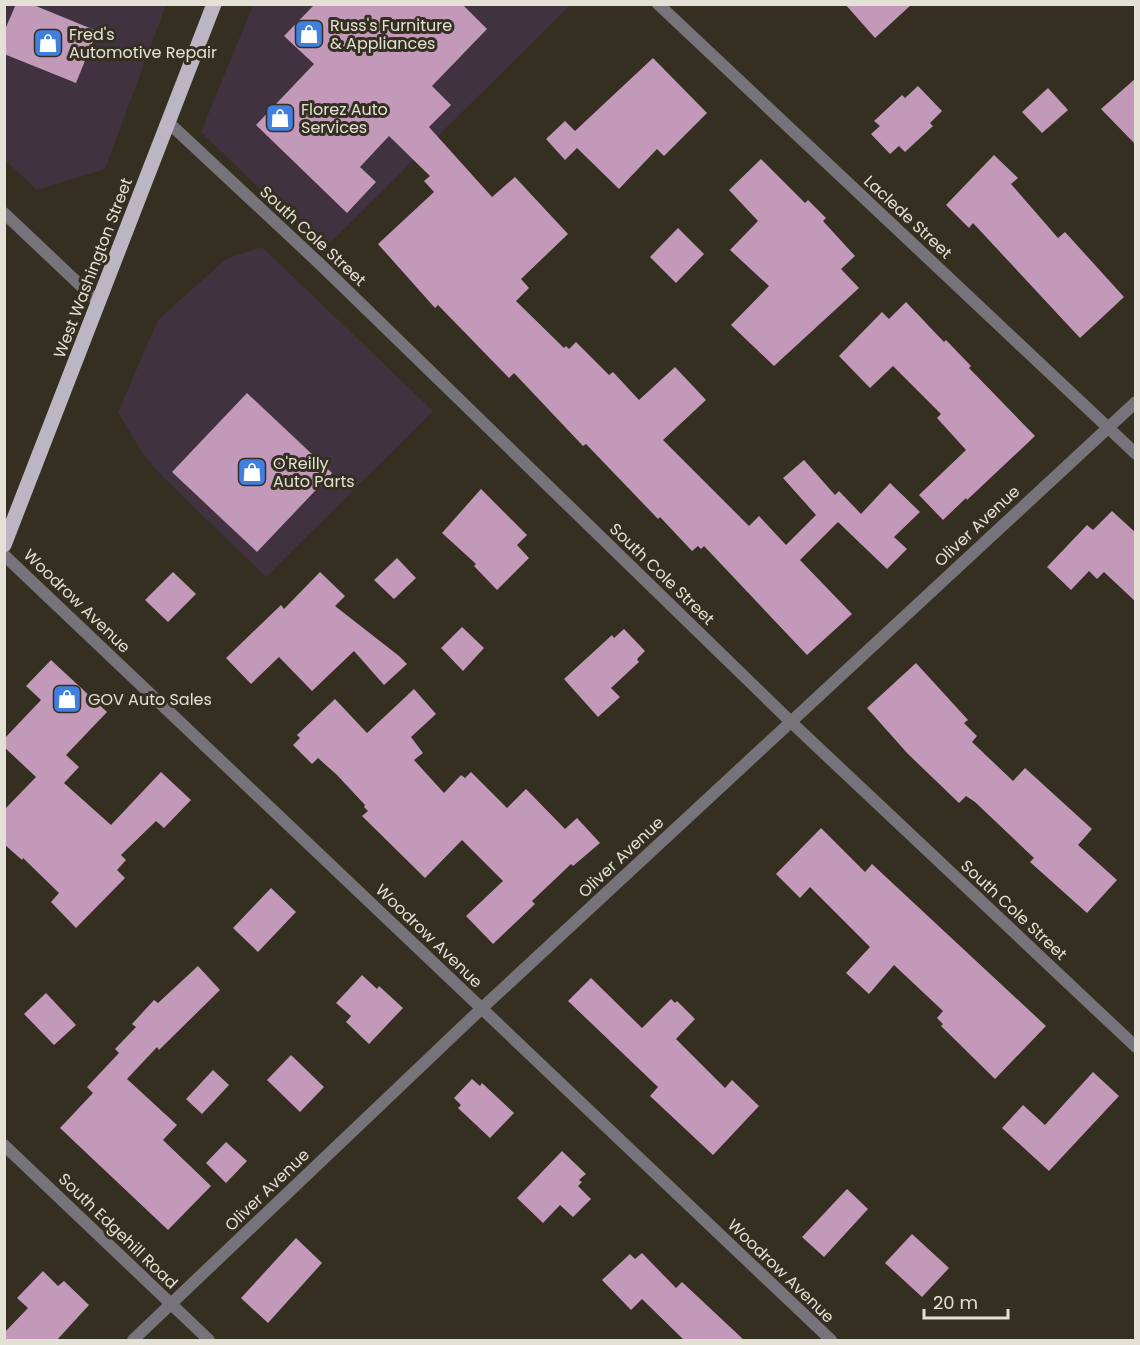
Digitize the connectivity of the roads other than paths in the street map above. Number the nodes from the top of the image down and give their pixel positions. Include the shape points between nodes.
1 (214, 4) edge
2 (658, 4) edge
3 (169, 123) junction
4 (4, 213) edge
5 (99, 303) junction
6 (1136, 402) edge
7 (1108, 427) junction
8 (1136, 454) edge
9 (4, 545) edge
10 (4, 555) edge
11 (791, 722) junction
12 (481, 1009) junction
13 (1136, 1047) edge
14 (4, 1145) edge
15 (171, 1305) junction
16 (133, 1341) edge
17 (209, 1341) edge
18 (831, 1341) edge

1 - 3 main road, West Washington Street
2 - 7 street, Laclede Street
3 - 5 main road, West Washington Street
3 - 11 street, South Cole Street via 320,264
4 - 5 street
5 - 9 main road, West Washington Street
6 - 7 street, Oliver Avenue
7 - 8 street, Laclede Street
7 - 11 street, Oliver Avenue
10 - 12 street, Woodrow Avenue
11 - 12 street, Oliver Avenue
11 - 13 street, South Cole Street
12 - 15 street, Oliver Avenue
12 - 18 street, Woodrow Avenue
14 - 15 street, South Edgehill Road
15 - 16 street, Oliver Avenue
15 - 17 street, South Edgehill Road

